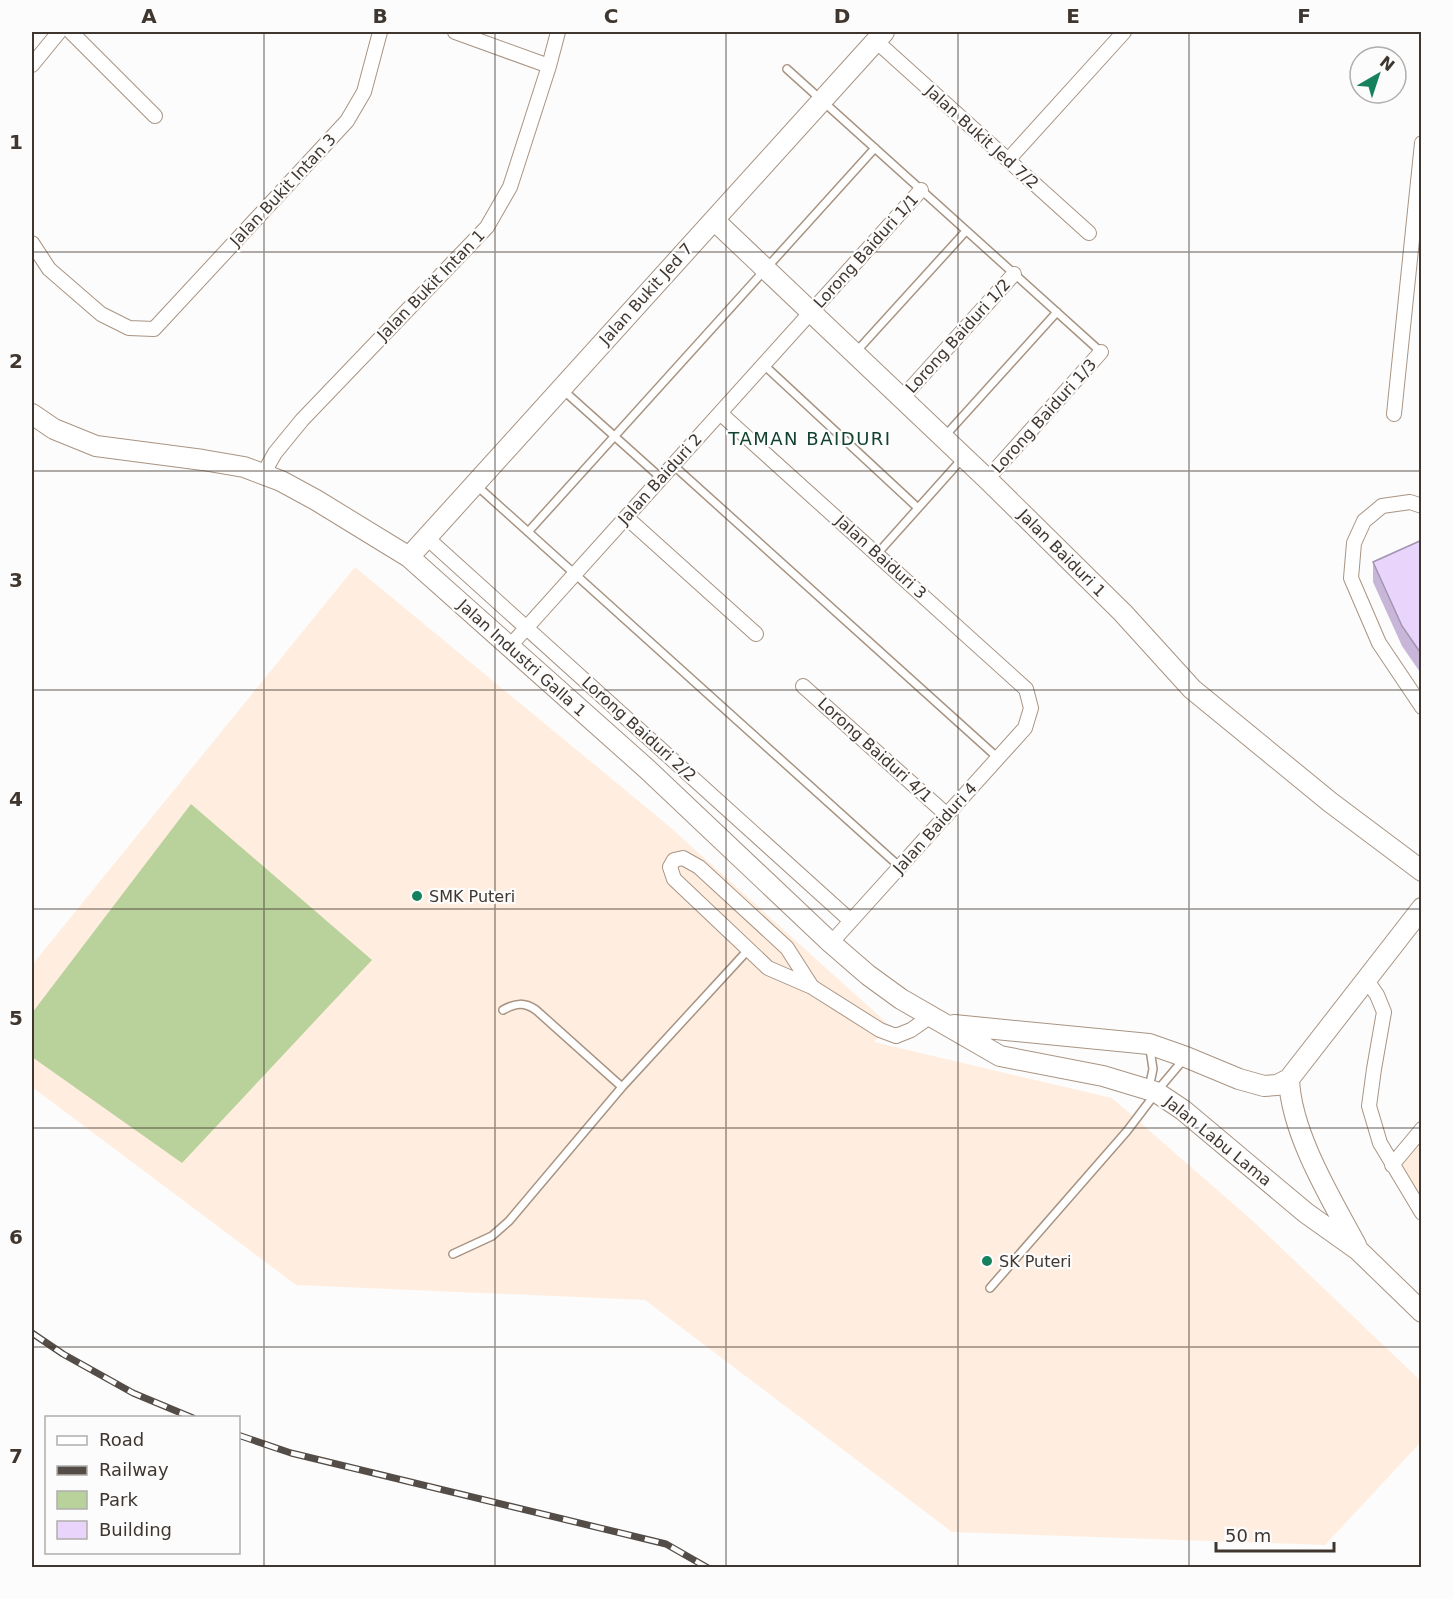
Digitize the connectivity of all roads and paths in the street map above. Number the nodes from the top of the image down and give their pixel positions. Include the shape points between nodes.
1 (58, 32) edge
2 (71, 32) edge
3 (380, 32) edge
4 (454, 32) edge
5 (558, 32) edge
6 (1124, 32) edge
7 (880, 36) edge
8 (32, 65) edge
9 (549, 66) junction
10 (787, 69) dead end
11 (822, 100) junction
12 (155, 116) dead end
13 (1422, 143) edge
14 (875, 148) junction
15 (1008, 160) junction
16 (921, 190) junction
17 (714, 220) junction
18 (966, 231) junction
19 (1089, 233) dead end
20 (32, 243) edge
21 (766, 269) junction
22 (1014, 274) junction
23 (811, 312) junction
24 (1057, 312) junction
25 (1101, 352) joint
26 (855, 354) junction
27 (763, 365) junction
28 (561, 388) junction
29 (902, 398) junction
30 (720, 412) junction
31 (32, 414) edge
32 (1394, 414) dead end
33 (615, 436) junction
34 (944, 438) junction
35 (964, 457) junction
36 (673, 465) junction
37 (263, 474) junction
38 (661, 478) junction
39 (987, 479) junction
40 (475, 484) junction
41 (1422, 506) edge
42 (918, 508) junction
43 (626, 517) junction
44 (528, 532) junction
45 (427, 538) junction
46 (877, 554) junction
47 (409, 558) junction
48 (575, 574) junction
49 (526, 628) junction
50 (756, 634) dead end
51 (509, 647) junction
52 (803, 686) dead end
53 (1422, 707) edge
54 (1031, 708) joint
55 (998, 758) junction
56 (946, 815) junction
57 (900, 867) junction
58 (1422, 871) edge
59 (1422, 908) edge
60 (851, 921) junction
61 (831, 943) junction
62 (748, 950) junction
63 (1366, 979) junction
64 (812, 987) junction
65 (503, 1010) dead end
66 (938, 1020) junction
67 (1149, 1044) junction
68 (1186, 1057) junction
69 (1289, 1079) junction
70 (622, 1087) junction
71 (1152, 1091) junction
72 (1422, 1129) edge
73 (1392, 1164) junction
74 (1422, 1214) edge
75 (1358, 1250) junction
76 (453, 1254) dead end
77 (990, 1288) dead end
78 (1422, 1312) edge

1 - 8 street
2 - 12 street
3 - 20 street, Jalan Bukit Intan 3 via 364,92 347,121 154,329 129,328 101,314 49,269
4 - 9 street
5 - 9 street, Jalan Bukit Intan 1
6 - 15 street
7 - 11 main road, Jalan Bukit Jed 7
7 - 15 street, Jalan Bukit Jed 7/2
9 - 37 street, Jalan Bukit Intan 1 via 510,187 488,227 302,420
10 - 11 lane
11 - 14 lane
11 - 17 main road, Jalan Bukit Jed 7
13 - 32 street
14 - 16 lane
14 - 21 lane
15 - 19 street, Jalan Bukit Jed 7/2
16 - 18 lane
16 - 23 street, Lorong Baiduri 1/1
17 - 21 main road, Jalan Baiduri 1
17 - 28 main road, Jalan Bukit Jed 7
18 - 22 lane
18 - 26 lane
21 - 23 main road, Jalan Baiduri 1
21 - 33 lane
22 - 24 lane
22 - 29 street, Lorong Baiduri 1/2
23 - 26 main road, Jalan Baiduri 1
23 - 27 street, Jalan Baiduri 2
24 - 25 lane
24 - 34 lane
25 - 39 street, Lorong Baiduri 1/3
26 - 29 main road, Jalan Baiduri 1
27 - 30 street, Jalan Baiduri 2
27 - 42 lane
28 - 33 lane
28 - 40 main road, Jalan Bukit Jed 7
29 - 34 main road, Jalan Baiduri 1
30 - 36 street, Jalan Baiduri 2
30 - 46 street, Jalan Baiduri 3
31 - 37 main road, Jalan Industri Galla 1 via 54,429 96,446 203,460
33 - 38 lane
33 - 44 lane
34 - 35 main road, Jalan Baiduri 1
35 - 39 main road, Jalan Baiduri 1
35 - 42 lane
36 - 38 street, Jalan Baiduri 2
36 - 55 lane
37 - 47 main road, Jalan Industri Galla 1 via 316,500
38 - 43 street, Jalan Baiduri 2
39 - 58 main road, Jalan Baiduri 1 via 1123,614 1192,689
40 - 44 lane
40 - 45 main road, Jalan Bukit Jed 7
41 - 53 street via 1410,502 1382,506 1364,521 1354,543 1351,578 1379,643
42 - 46 lane
43 - 48 street, Jalan Baiduri 2
43 - 50 street
44 - 48 lane
45 - 47 main road, Jalan Bukit Jed 7
45 - 49 street, Lorong Baiduri 2/2
46 - 54 street, Jalan Baiduri 3 via 1026,689
47 - 51 main road, Jalan Industri Galla 1
48 - 49 street, Jalan Baiduri 2
48 - 57 lane
49 - 51 street, Jalan Baiduri 2
49 - 60 street, Lorong Baiduri 2/2
51 - 61 main road, Jalan Industri Galla 1
52 - 56 street, Lorong Baiduri 4/1
54 - 55 street, Jalan Baiduri 4 via 1025,728
55 - 56 street, Jalan Baiduri 4
56 - 57 street, Jalan Baiduri 4
57 - 60 street, Jalan Baiduri 4
59 - 63 main road
60 - 61 street, Jalan Baiduri 4
61 - 66 main road, Jalan Industri Galla 1 via 901,999
62 - 64 street via 768,968
62 - 64 street via 674,879 669,867 674,860 683,858 699,867 787,948
62 - 70 lane
63 - 69 main road
63 - 73 street via 1384,1012 1370,1106 1380,1143
64 - 66 street via 896,1036
65 - 70 lane via 526,1003
66 - 67 main road
66 - 71 main road, Jalan Labu Lama via 1000,1056 1103,1076
67 - 68 main road
67 - 71 lane
68 - 69 main road via 1264,1086
68 - 71 lane
69 - 75 main road via 1290,1099 1304,1142
70 - 76 lane via 509,1221 492,1236
71 - 75 main road, Jalan Labu Lama via 1183,1110
71 - 77 lane via 1141,1113
72 - 73 street
73 - 74 street
75 - 78 main road, Jalan Labu Lama

